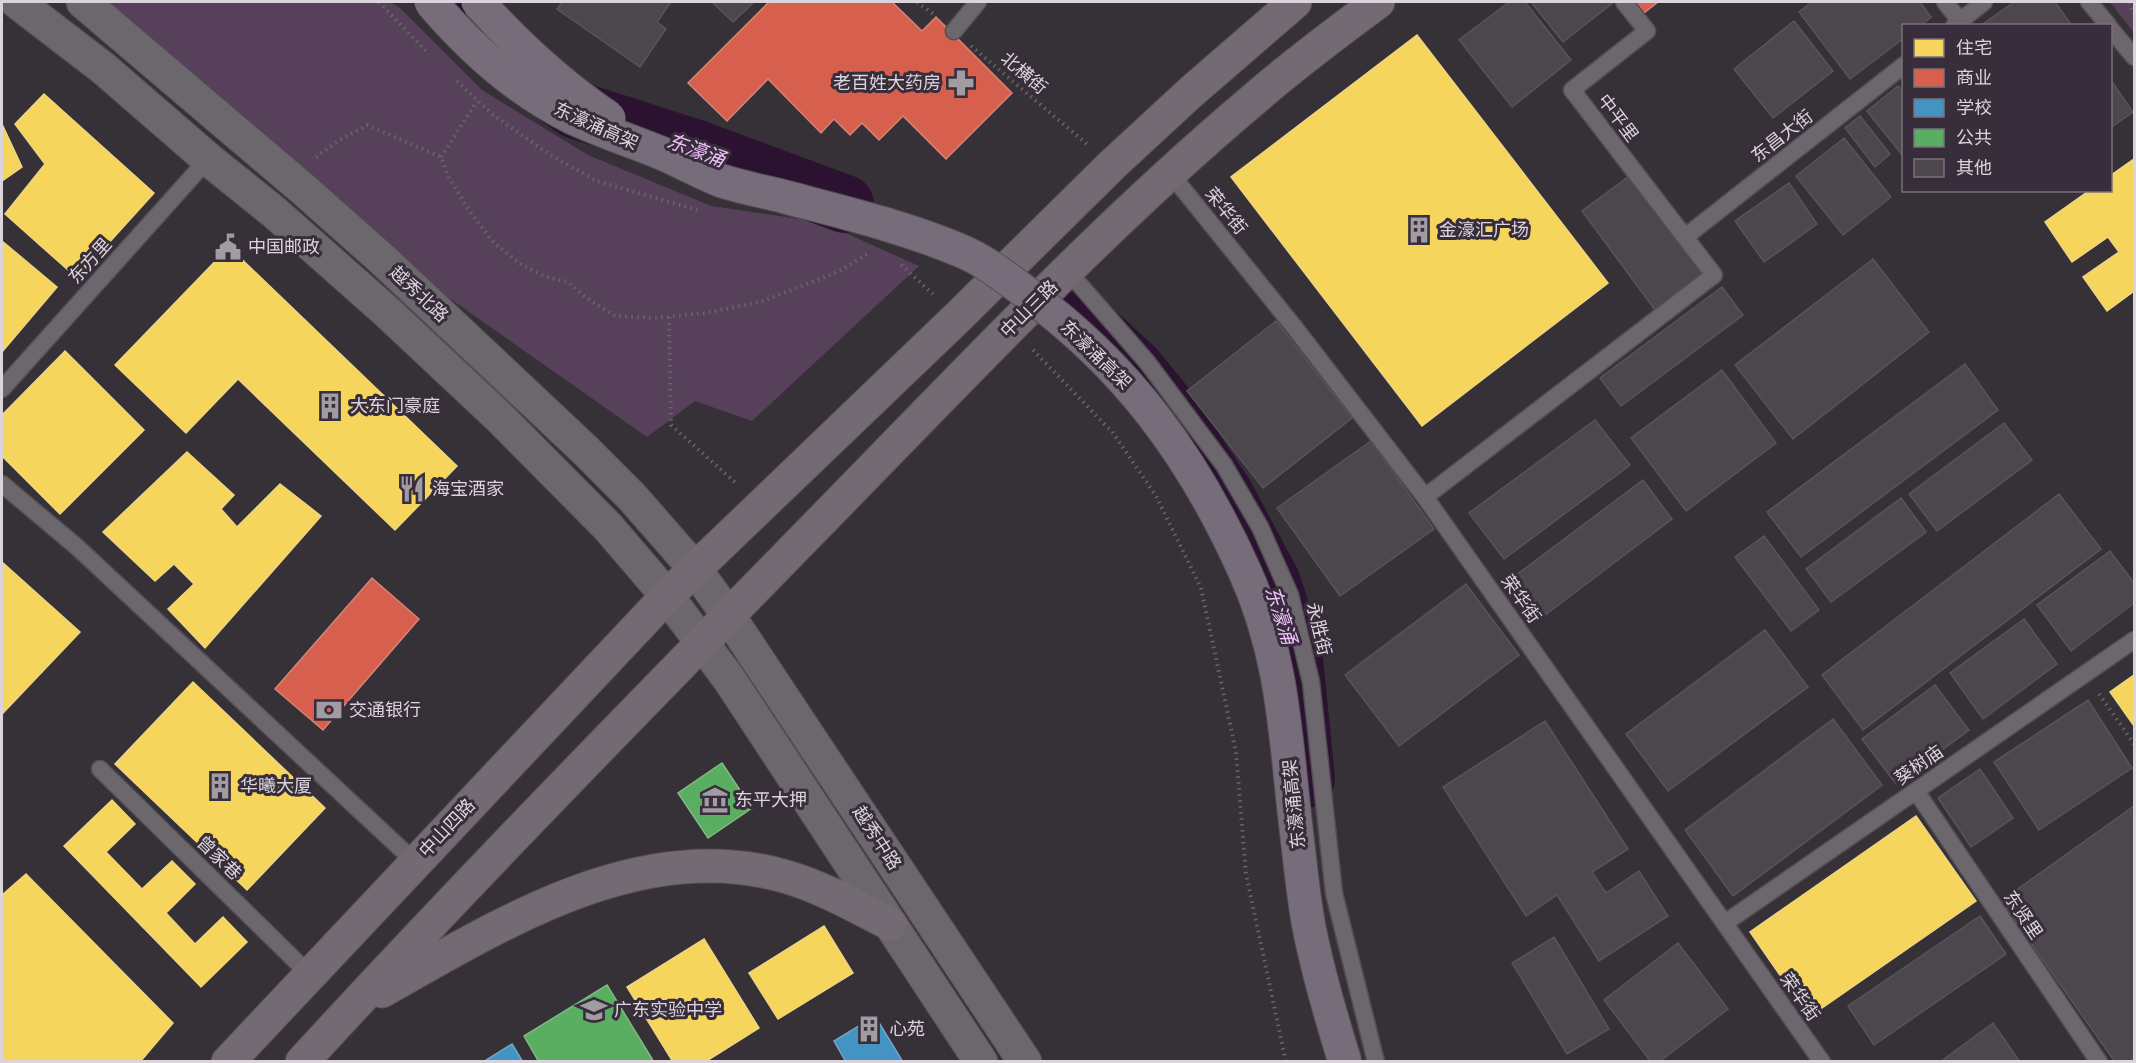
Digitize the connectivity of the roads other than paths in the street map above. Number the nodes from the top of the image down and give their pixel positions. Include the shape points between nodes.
1 (17, 2) edge
2 (83, 2) edge
3 (431, 2) edge
4 (478, 2) edge
5 (978, 2) edge
6 (1295, 2) edge
7 (1378, 2) edge
8 (1624, 2) edge
9 (1945, 2) edge
10 (1984, 2) edge
11 (2089, 2) edge
12 (1957, 23) edge
13 (2107, 24) edge
14 (2112, 30) edge
15 (954, 32) road end
16 (2134, 57) edge
17 (1902, 67) edge
18 (208, 159) junction
19 (1170, 173) junction
20 (1685, 237) junction
21 (1067, 270) junction
22 (2, 389) edge
23 (2, 484) edge
24 (1425, 497) junction
25 (695, 569) junction
26 (667, 596) junction
27 (728, 615) junction
28 (2134, 640) edge
29 (702, 642) junction
30 (100, 769) dead end
31 (1916, 791) junction
32 (415, 862) junction
33 (1725, 923) junction
34 (890, 924) junction
35 (309, 974) junction
36 (352, 1008) junction
37 (228, 1062) edge
38 (302, 1062) edge
39 (981, 1062) edge
40 (1025, 1062) edge
41 (1347, 1062) edge
42 (1376, 1062) edge
43 (1822, 1062) edge
44 (2099, 1062) edge

1 - 18 main road, 越秀北路 via 104,68
2 - 25 main road, 越秀北路 via 383,260 585,450
3 - 41 highway, 东濠涌高架, bridge via 479,54 508,78 573,118 720,180 865,218 962,251 1040,302 1123,378 1162,425 1206,492 1247,576 1266,628 1281,695 1309,925
4 - 41 highway, 东濠涌高架, bridge via 566,86 630,129 735,170 809,186 886,209 1000,268 1096,345 1149,402 1205,487 1243,558 1272,637 1286,692 1313,923
5 - 15 lane
6 - 25 main road via 1112,165
7 - 19 main road, 中山三路 via 1270,85
8 - 20 lane, 中平里 via 1647,31 1572,90
9 - 12 lane
10 - 12 lane
11 - 13 lane
14 - 16 lane
17 - 20 lane, 东昌大街
18 - 22 lane, 东方里
18 - 26 main road, 越秀北路 via 387,312 500,418 608,527
19 - 21 main road, 中山三路
19 - 24 lane, 荣华街
20 - 24 lane, 中平里 via 1714,275
21 - 27 main road, 中山三路
21 - 42 lane, 永胜街 via 1147,362 1224,465 1260,526 1290,595 1311,682 1334,893
23 - 32 lane via 77,547
24 - 33 lane, 荣华街
25 - 26 main road
25 - 27 main road, 越秀北路
26 - 29 main road, 越秀北路
26 - 32 main road, 中山四路
27 - 29 main road, 中山三路
27 - 40 main road, 越秀中路
28 - 31 lane, 葵树庙
29 - 34 main road, 越秀中路
29 - 36 main road
30 - 35 lane, 曾家巷
31 - 33 lane, 葵树庙
31 - 44 lane, 东贤里
32 - 35 main road, 中山四路
33 - 43 lane, 荣华街
34 - 36 main road via 820,888 785,877 711,866 662,870 604,882 550,903 494,928
34 - 39 main road, 越秀中路
35 - 37 main road, 中山四路
36 - 38 main road

